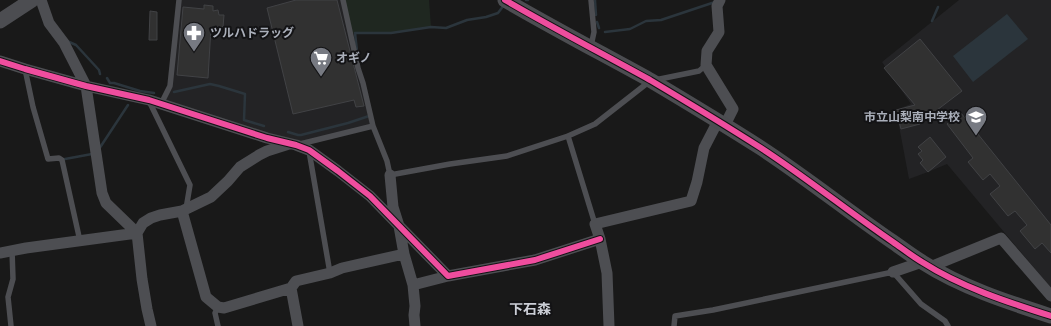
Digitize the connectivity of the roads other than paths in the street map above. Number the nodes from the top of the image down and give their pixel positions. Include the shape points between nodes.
1 (32, 0) edge
2 (41, 0) edge
3 (179, 0) edge
4 (343, 0) edge
5 (505, 0) edge
6 (591, 0) edge
7 (720, 0) edge
8 (0, 21) edge
9 (590, 48) junction
10 (0, 61) edge
11 (706, 64) junction
12 (25, 69) junction
13 (650, 80) junction
14 (86, 86) junction
15 (149, 100) junction
16 (162, 104) junction
17 (722, 123) junction
18 (373, 126) junction
19 (568, 136) junction
20 (293, 145) junction
21 (309, 150) junction
22 (390, 174) junction
23 (184, 210) junction
24 (595, 224) junction
25 (399, 226) junction
26 (137, 233) junction
27 (600, 240) junction
28 (80, 241) junction
29 (12, 250) junction
30 (0, 253) edge
31 (404, 254) junction
32 (926, 264) junction
33 (893, 272) junction
34 (330, 273) junction
35 (448, 276) junction
36 (413, 284) junction
37 (291, 288) junction
38 (1051, 296) edge
39 (218, 307) junction
40 (1051, 316) edge
41 (11, 326) edge
42 (152, 326) edge
43 (218, 326) edge
44 (298, 326) edge
45 (414, 326) edge
46 (609, 326) edge
47 (674, 326) edge
48 (948, 326) edge

1 - 8 street
2 - 14 street via 49,23 64,43
3 - 16 lane via 170,86
4 - 18 lane
5 - 9 street
6 - 9 lane via 594,32
7 - 11 street via 717,6 720,32 707,51
9 - 13 street
10 - 12 street
11 - 13 lane via 699,71
11 - 17 street via 733,109
12 - 14 street
12 - 28 lane via 48,159 62,160
13 - 17 street
13 - 19 lane via 595,124
14 - 15 street
14 - 26 street via 102,193 106,203
15 - 16 street
15 - 23 lane via 190,185
16 - 20 street
17 - 24 street via 704,148 691,201
17 - 32 street
18 - 20 lane
18 - 22 lane
19 - 22 lane via 507,156
19 - 24 lane
20 - 21 street
20 - 23 street via 259,155 240,167 211,197
21 - 25 street via 370,196
21 - 34 lane
22 - 25 street via 393,208
23 - 26 street via 151,218 143,223
23 - 39 street via 206,297
24 - 27 street
25 - 31 street
25 - 35 street
26 - 28 street
26 - 42 street via 145,302
27 - 35 street via 535,260
27 - 46 street via 607,273
28 - 29 street
29 - 30 street
29 - 41 lane via 13,279 8,297
31 - 34 street
31 - 36 street
32 - 33 street
32 - 38 street via 1001,238
32 - 40 street via 978,291
33 - 47 lane via 675,316
33 - 48 lane via 921,304
34 - 37 street via 296,281
35 - 36 street
36 - 45 street
37 - 39 street via 224,308
37 - 44 street
39 - 43 lane via 215,313

